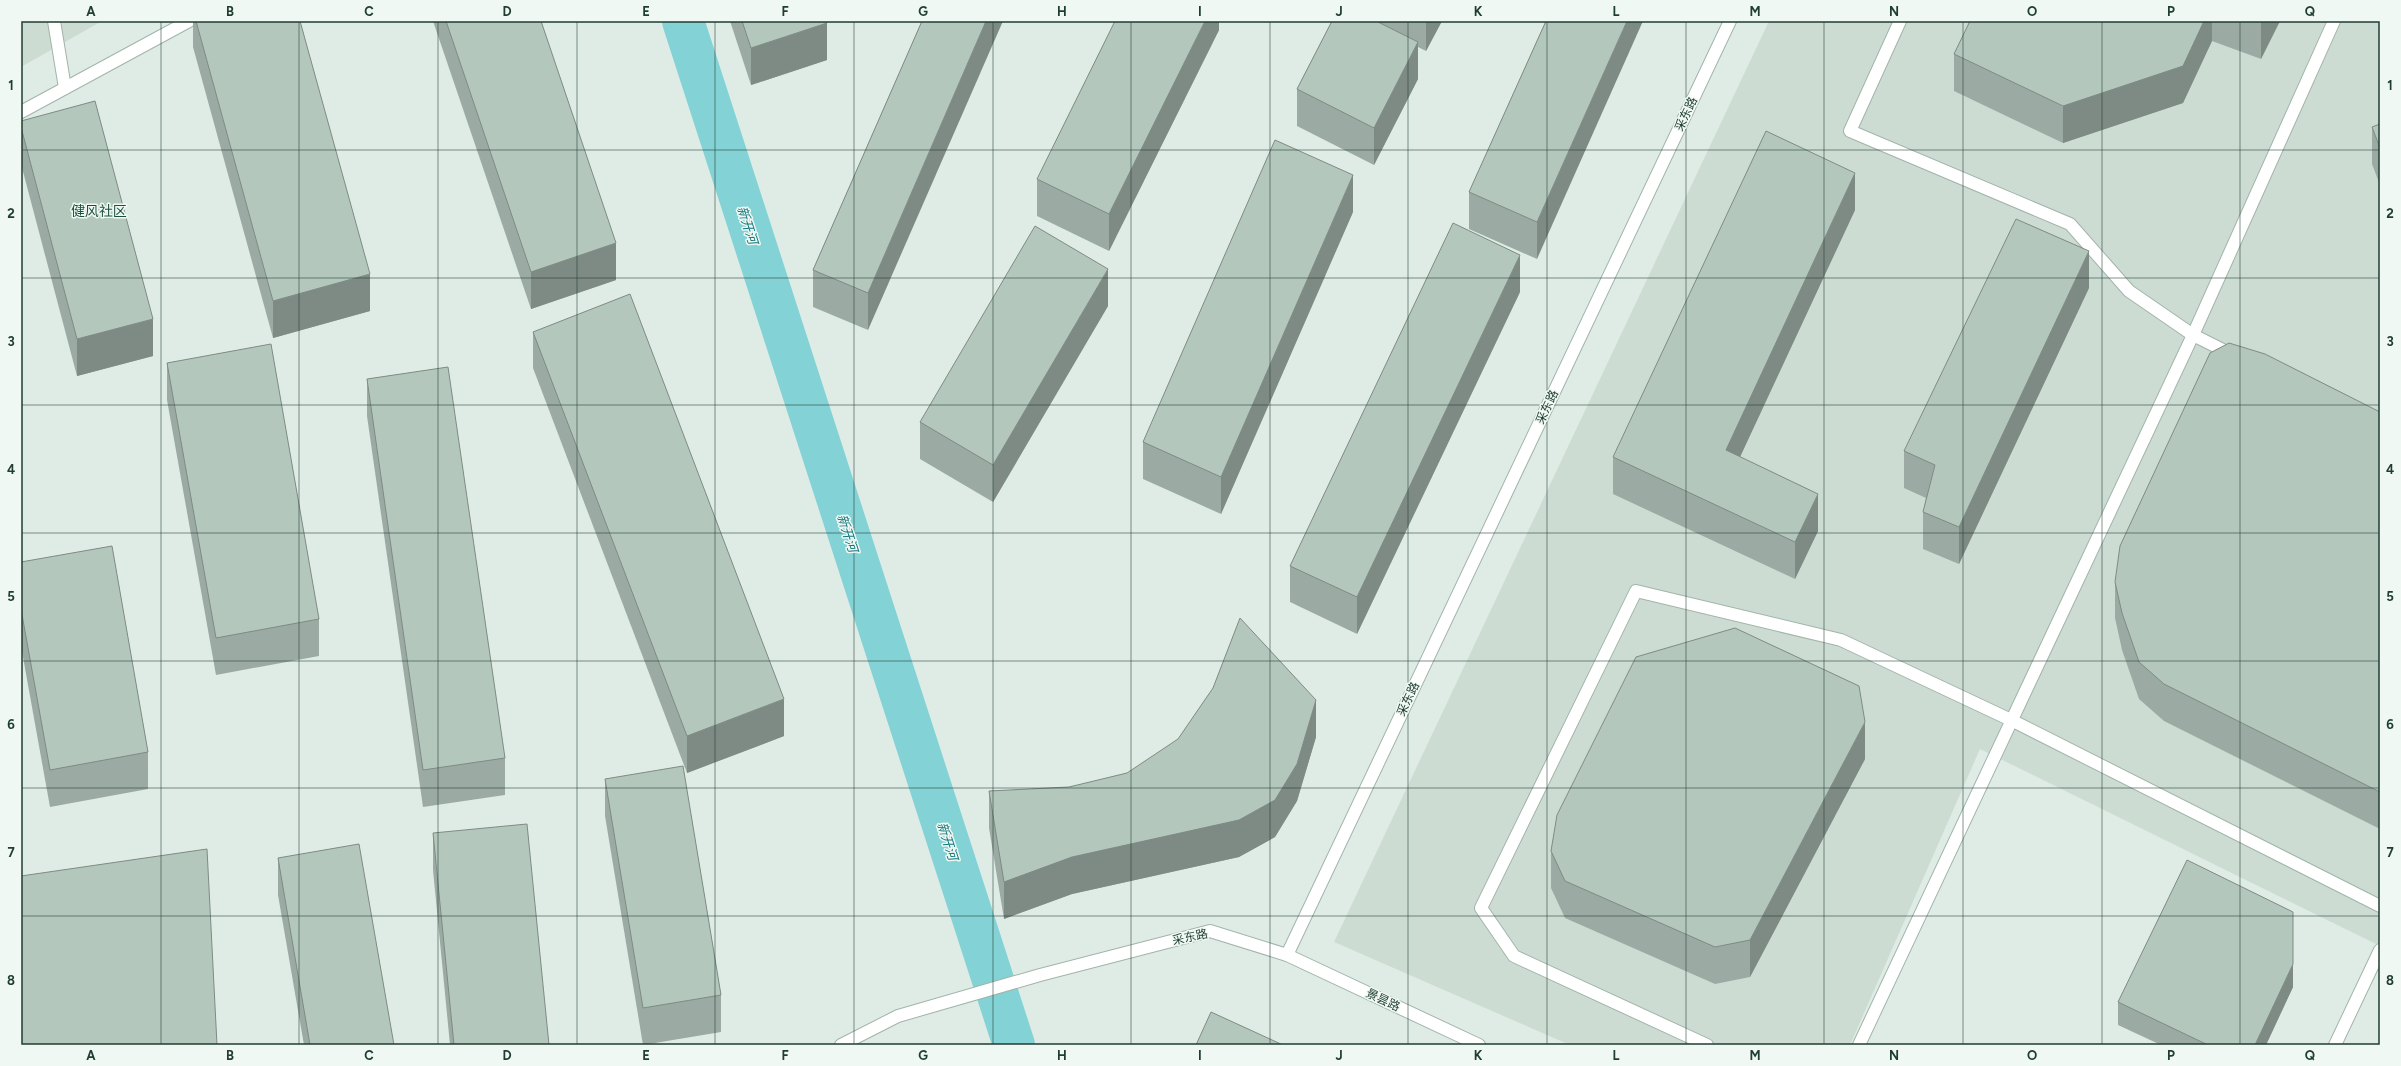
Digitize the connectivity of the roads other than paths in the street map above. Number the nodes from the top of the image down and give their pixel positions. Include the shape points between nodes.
1 (54, 21) edge
2 (189, 21) edge
3 (1730, 21) edge
4 (1900, 21) edge
5 (2334, 21) edge
6 (65, 88) junction
7 (21, 112) edge
8 (2193, 335) junction
9 (2242, 360) edge
10 (2011, 720) junction
11 (2380, 906) edge
12 (2380, 950) edge
13 (1286, 955) junction
14 (841, 1045) edge
15 (1479, 1045) edge
16 (1707, 1045) edge
17 (1859, 1045) edge
18 (2336, 1045) edge

1 - 6 street
2 - 6 street
3 - 13 street, 采东路
4 - 8 street via 1850,130 2070,224 2129,291
5 - 8 street
6 - 7 street
8 - 9 street
8 - 10 street
10 - 11 street
10 - 16 street via 1841,640 1636,591 1481,908 1514,956
10 - 17 street
12 - 18 street
13 - 14 street, 采东路 via 1210,931 1040,975 898,1016
13 - 15 street, 景昙路

